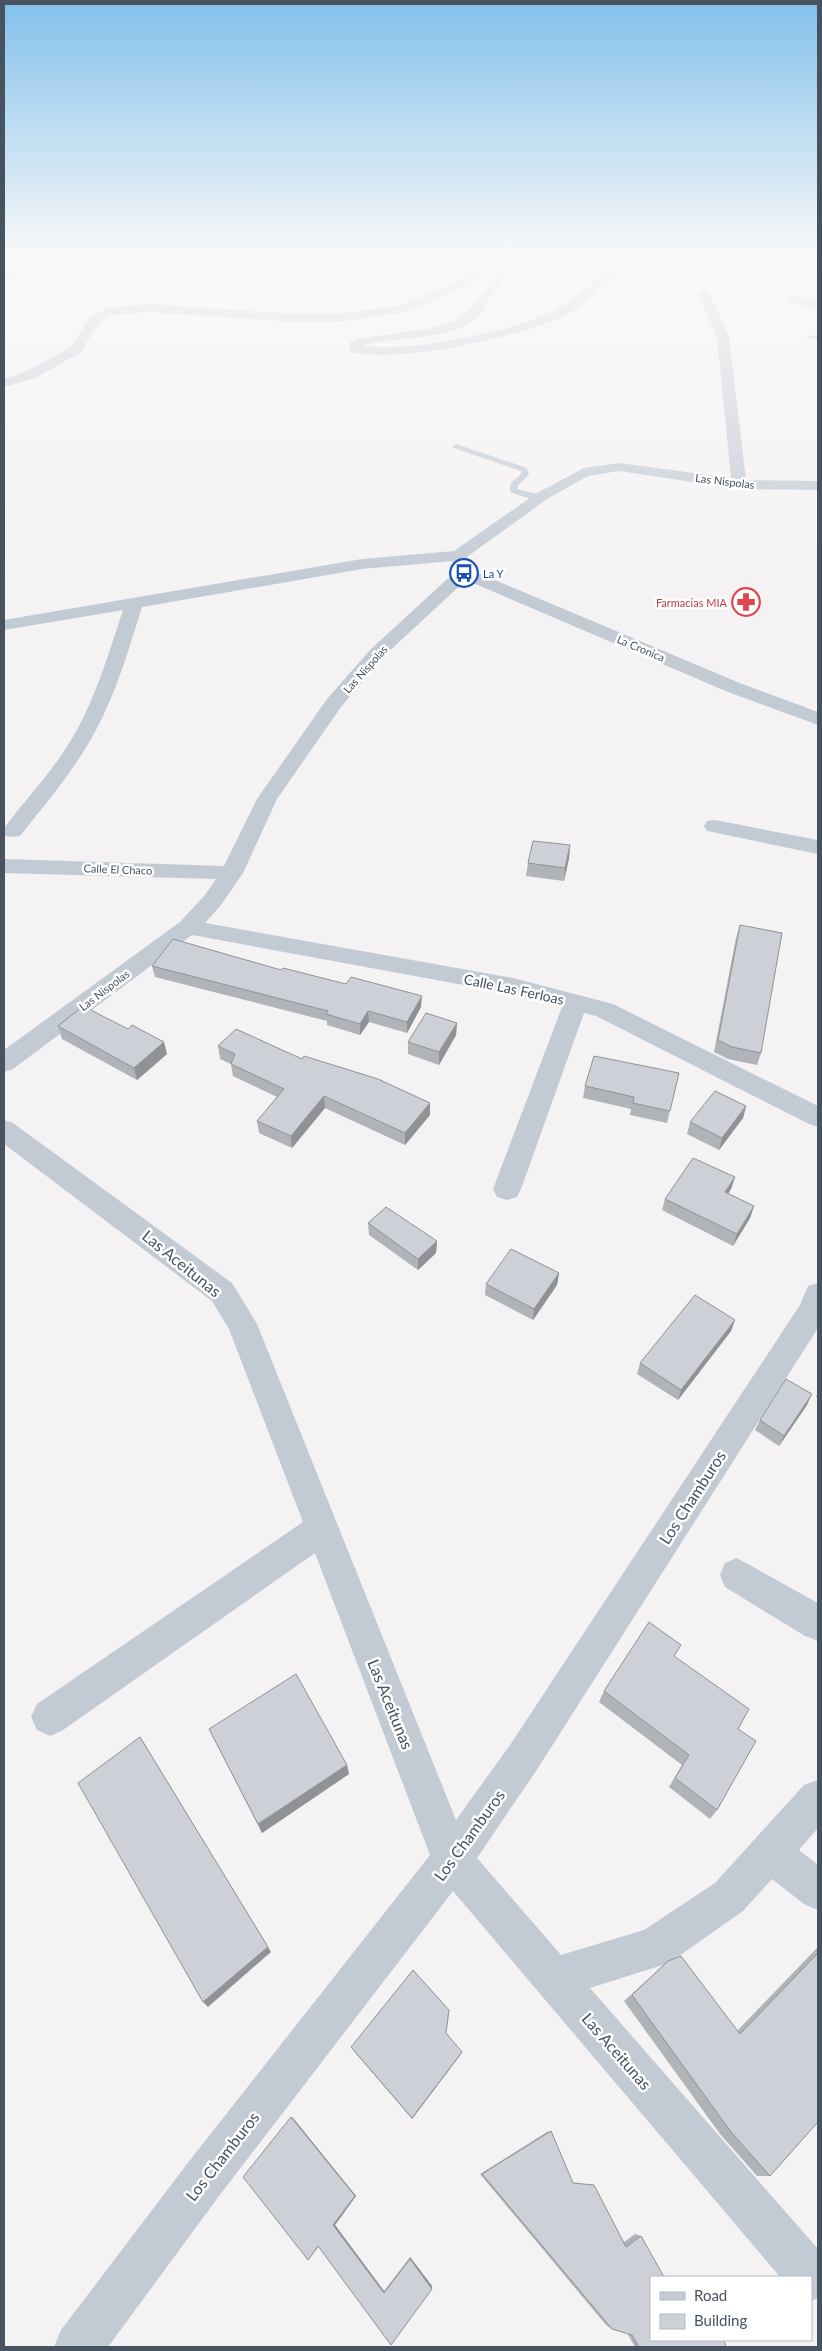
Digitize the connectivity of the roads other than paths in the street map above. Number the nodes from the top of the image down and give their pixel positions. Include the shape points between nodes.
1 (47, 366) edge
2 (726, 366) edge
3 (4, 384) edge
4 (456, 446) dead end
5 (739, 484) junction
6 (818, 486) edge
7 (542, 496) junction
8 (461, 565) junction
9 (134, 604) junction
10 (4, 625) edge
11 (818, 719) edge
12 (715, 826) dead end
13 (12, 831) dead end
14 (818, 846) edge
15 (4, 866) edge
16 (232, 872) junction
17 (188, 927) junction
18 (576, 1002) junction
19 (4, 1063) edge
20 (818, 1117) edge
21 (4, 1130) edge
22 (507, 1189) dead end
23 (818, 1295) edge
24 (321, 1529) junction
25 (737, 1575) dead end
26 (818, 1623) edge
27 (50, 1716) dead end
28 (818, 1799) edge
29 (771, 1854) junction
30 (452, 1860) junction
31 (818, 1890) edge
32 (554, 1978) junction
33 (810, 2276) edge
34 (812, 2279) edge
35 (818, 2290) edge
36 (78, 2347) edge

1 - 3 street
2 - 5 street
4 - 7 lane via 524,470 524,475 514,483 512,490
5 - 6 street, Las Nispolas
5 - 7 street, Las Nispolas via 644,469 601,469 568,479
7 - 8 street, Las Nispolas
8 - 9 street via 362,564
8 - 11 street, La Cronica via 734,688
8 - 16 street, Las Nispolas via 334,703 267,799
9 - 10 street
9 - 13 street via 108,685 87,731
12 - 14 street
15 - 16 street, Calle El Chaco
16 - 17 street, Las Nispolas via 213,900
17 - 18 street, Calle Las Ferloas via 513,986
17 - 19 street, Las Nispolas
18 - 20 street, Calle Las Ferloas via 604,1010
18 - 22 street
21 - 24 street, Las Aceitunas via 222,1292 242,1324
23 - 30 street, Los Chamburos via 814,1309 523,1758
24 - 27 street
24 - 30 street, Las Aceitunas
25 - 26 street
28 - 29 street
29 - 31 street
29 - 32 street via 730,1897 654,1948
30 - 32 street, Las Aceitunas
30 - 36 street, Los Chamburos via 203,2180
32 - 33 street, Las Aceitunas
34 - 35 street, Las Aceitunas

